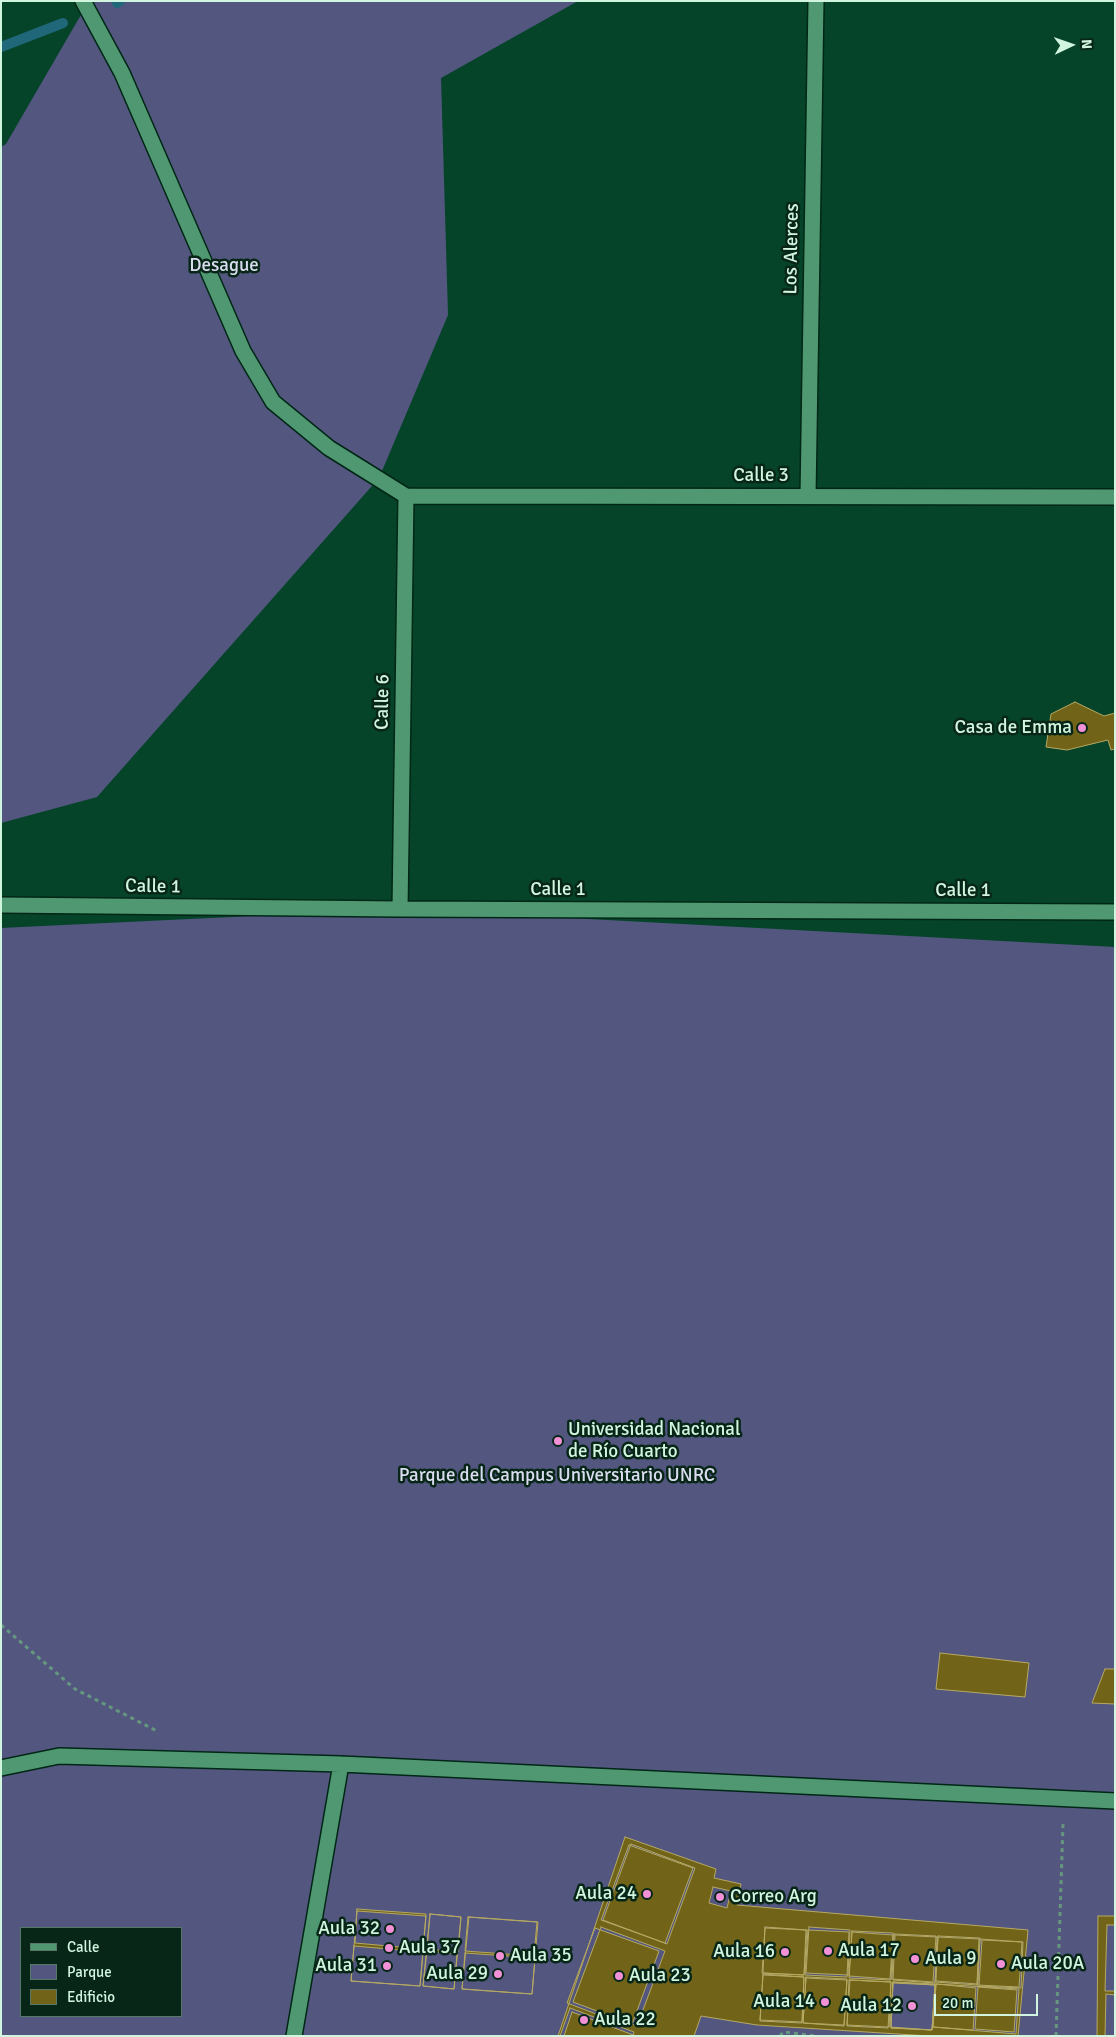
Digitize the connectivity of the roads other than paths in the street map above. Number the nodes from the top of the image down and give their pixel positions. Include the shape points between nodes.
1 (83, 1) edge
2 (816, 1) edge
3 (406, 496) junction
4 (808, 496) junction
5 (1115, 497) edge
6 (1, 905) edge
7 (400, 909) junction
8 (1115, 912) edge
9 (341, 1764) junction
10 (1, 1768) edge
11 (1115, 1801) edge
12 (294, 2036) edge

1 - 3 street via 122,73 243,351 273,402 329,448
2 - 4 street, Los Alerces
3 - 4 street, Calle 3
3 - 7 street, Calle 6
4 - 5 street, Calle 3
6 - 7 street, Calle 1
7 - 8 street, Calle 1
9 - 10 street via 59,1756
9 - 11 street
9 - 12 street

